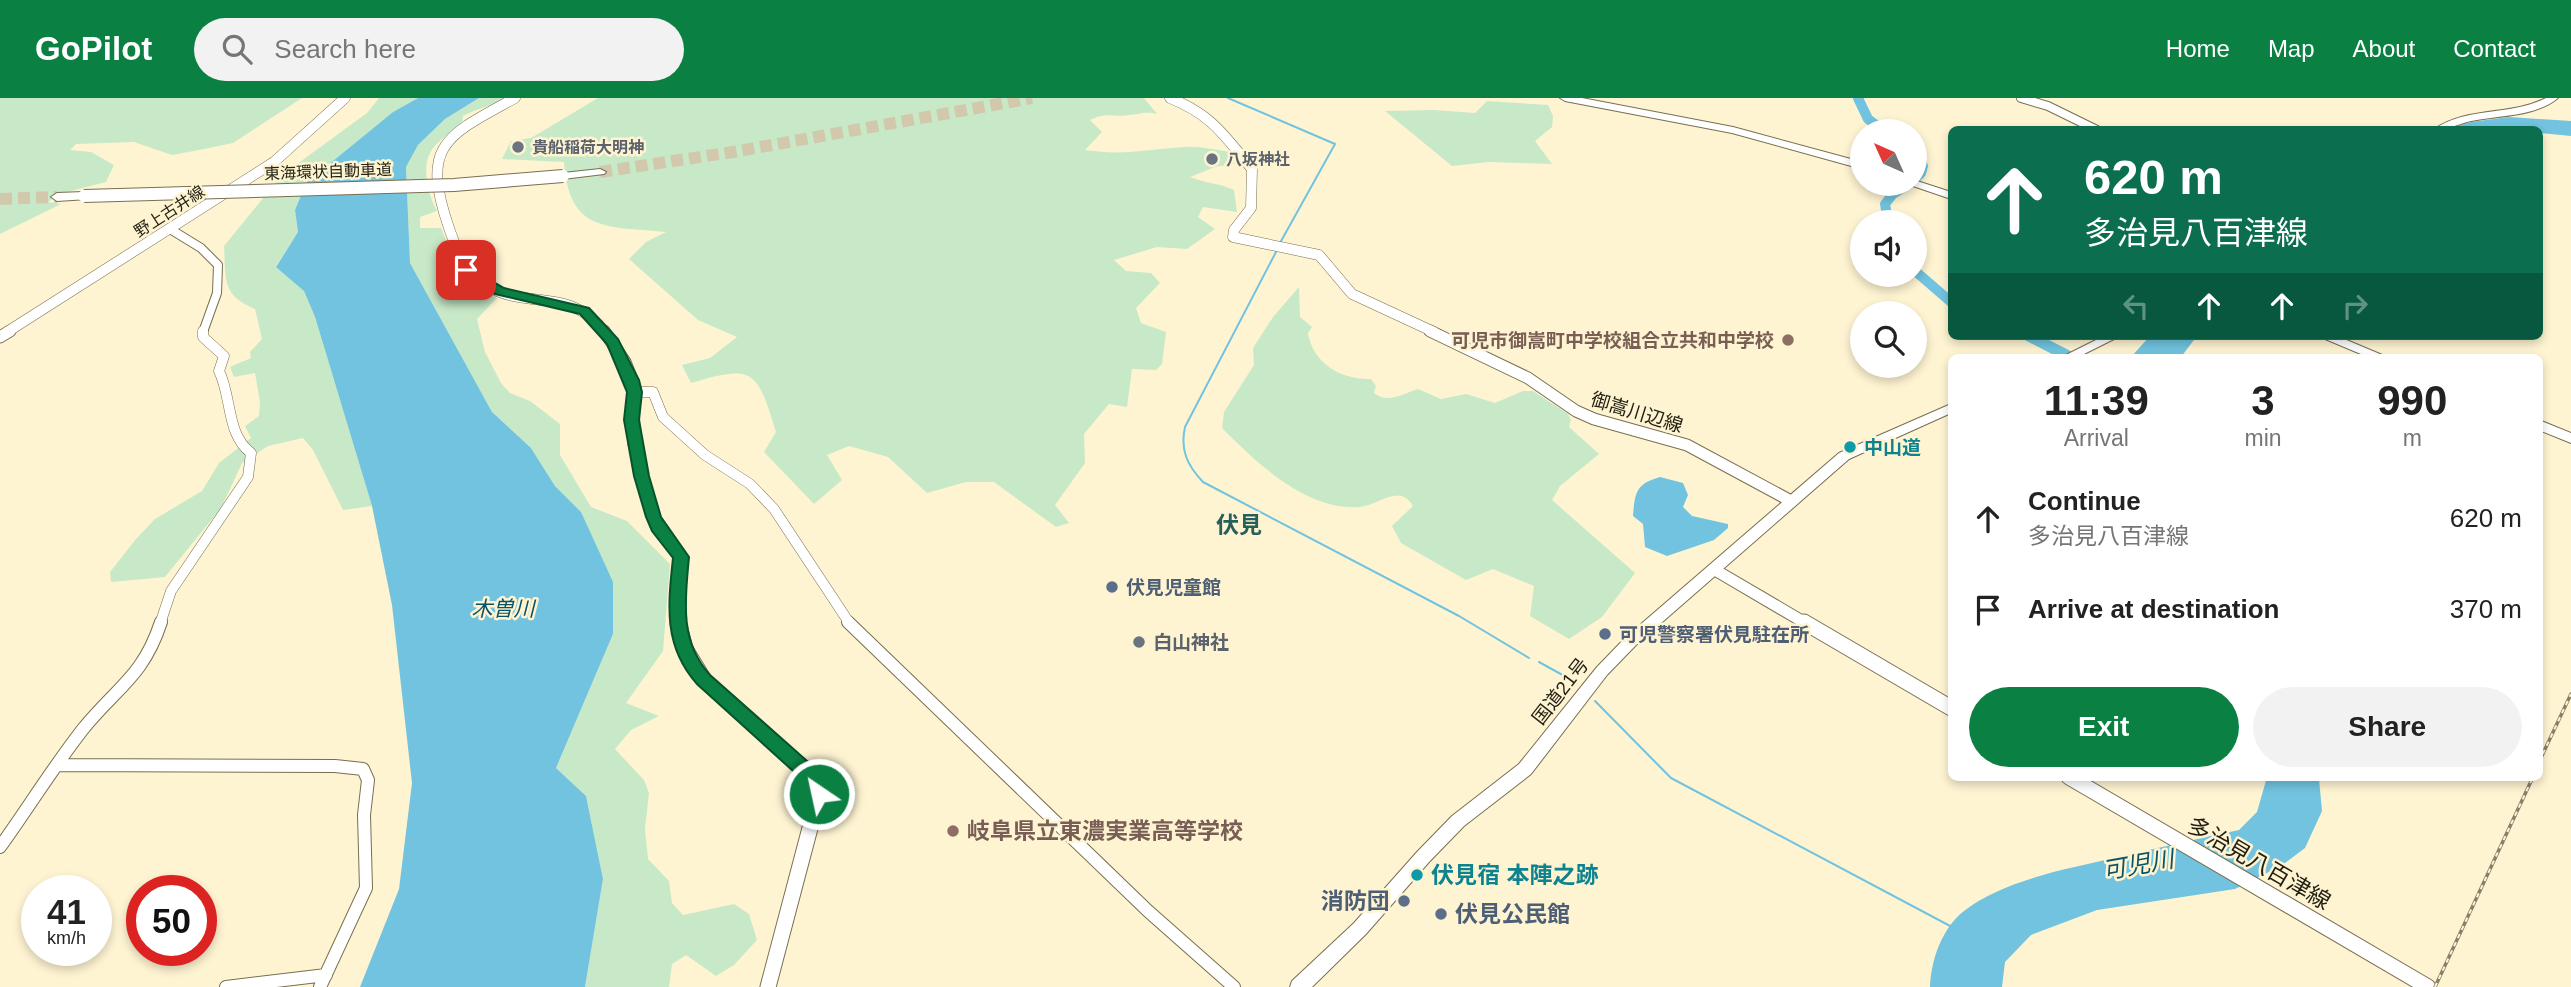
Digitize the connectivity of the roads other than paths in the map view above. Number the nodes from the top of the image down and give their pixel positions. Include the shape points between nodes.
1 (345, 98) edge
2 (515, 98) edge
3 (1170, 98) edge
4 (1565, 98) edge
5 (1618, 98) edge
6 (2021, 98) edge
7 (2553, 98) edge
8 (2089, 126) edge
9 (2448, 126) edge
10 (1739, 128) junction
11 (1850, 156) edge
12 (1850, 162) edge
13 (600, 172) tunnel mouth
14 (1927, 183) edge
15 (1927, 185) edge
16 (1948, 189) edge
17 (1948, 195) edge
18 (57, 197) tunnel mouth
19 (170, 229) junction
20 (1277, 246) joint
21 (0, 337) edge
22 (2105, 340) edge
23 (2322, 340) edge
24 (2335, 340) edge
25 (2075, 354) edge
26 (2358, 354) edge
27 (2372, 354) edge
28 (635, 392) junction
29 (1948, 409) edge
30 (2543, 424) edge
31 (2571, 434) edge
32 (1791, 501) junction
33 (1715, 570) junction
34 (1948, 706) edge
35 (58, 765) junction
36 (2076, 781) edge
37 (0, 847) edge
38 (2251, 885) joint
39 (323, 981) edge
40 (226, 987) edge
41 (768, 987) edge
42 (1234, 987) edge
43 (1299, 987) edge
44 (2428, 987) edge

1 - 19 main road, 野上古井線 via 274,162
2 - 28 main road via 466,127 438,160 436,178 460,259 485,285 591,314 613,342
3 - 20 main road, 御嵩川辺線 via 1205,114 1252,169 1251,208 1233,237
4 - 10 highway
5 - 10 highway
6 - 8 street
7 - 9 highway via 2541,106 2467,118
10 - 11 highway
10 - 12 highway
13 - 18 highway, 東海環状自動車道, bridge via 454,185
14 - 16 highway
15 - 17 highway
19 - 21 main road, 野上古井線
19 - 35 street via 218,265 218,290 204,321 203,337 224,356 219,371 227,387 233,429 251,453 250,470 242,489 171,591 152,650
20 - 32 main road, 御嵩川辺線 via 1320,255 1352,294 1528,378 1576,411 1687,445
22 - 25 highway
23 - 26 highway
24 - 27 highway
28 - 41 main road via 632,420 641,476 657,527 681,557 676,609 685,648 704,680 810,775 819,794
28 - 42 street via 653,392 663,417 705,455 750,484 774,509 845,619
29 - 32 highway, 国道21号 via 1844,456
30 - 31 highway
32 - 33 highway, 国道21号
33 - 34 main road
33 - 43 highway, 国道21号 via 1618,652 1527,767 1457,822
35 - 37 street
35 - 39 street via 191,763 363,769 368,779 366,888
36 - 38 main road, 多治見八百津線
38 - 44 main road, 多治見八百津線
39 - 40 street

